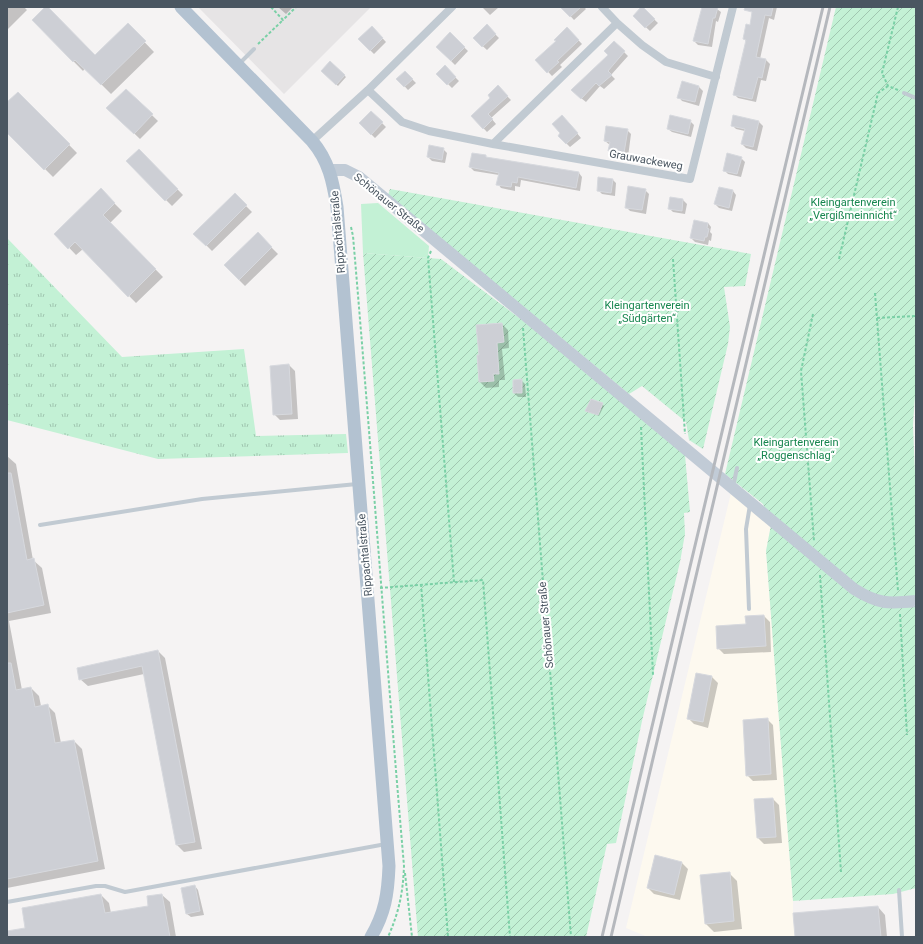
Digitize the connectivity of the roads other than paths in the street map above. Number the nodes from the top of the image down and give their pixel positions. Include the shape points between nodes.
1 (181, 7) edge
2 (452, 7) edge
3 (602, 7) edge
4 (733, 7) edge
5 (617, 23) junction
6 (254, 49) road end
7 (238, 65) junction
8 (716, 77) junction
9 (368, 90) junction
10 (904, 93) road end
11 (916, 98) edge
12 (312, 141) junction
13 (493, 144) junction
14 (330, 170) junction
15 (737, 468) dead end
16 (359, 484) junction
17 (733, 488) junction
18 (750, 502) junction
19 (40, 525) dead end
20 (916, 601) edge
21 (749, 609) dead end
22 (388, 844) junction
23 (899, 890) dead end
24 (7, 902) edge
25 (371, 937) edge
26 (902, 937) edge

1 - 7 main road
2 - 9 street
3 - 5 street
4 - 8 street, Grauwackeweg
5 - 8 street via 666,62
5 - 13 street
6 - 7 lane
7 - 12 main road
8 - 13 street, Grauwackeweg via 690,179
9 - 12 street
9 - 13 street, Grauwackeweg via 402,122
10 - 11 lane
12 - 14 main road via 320,150
14 - 16 main road, Rippachtalstraße via 337,207
14 - 17 street, Schönauer Straße via 345,170 359,178
15 - 17 lane
16 - 19 lane via 202,499
16 - 22 main road, Rippachtalstraße
17 - 18 street, Schönauer Straße
18 - 20 street, Schönauer Straße via 864,595 885,603
18 - 21 lane via 746,529
22 - 24 lane via 125,892 96,886
22 - 25 main road, Rippachtalstraße via 388,889 384,910
23 - 26 lane

